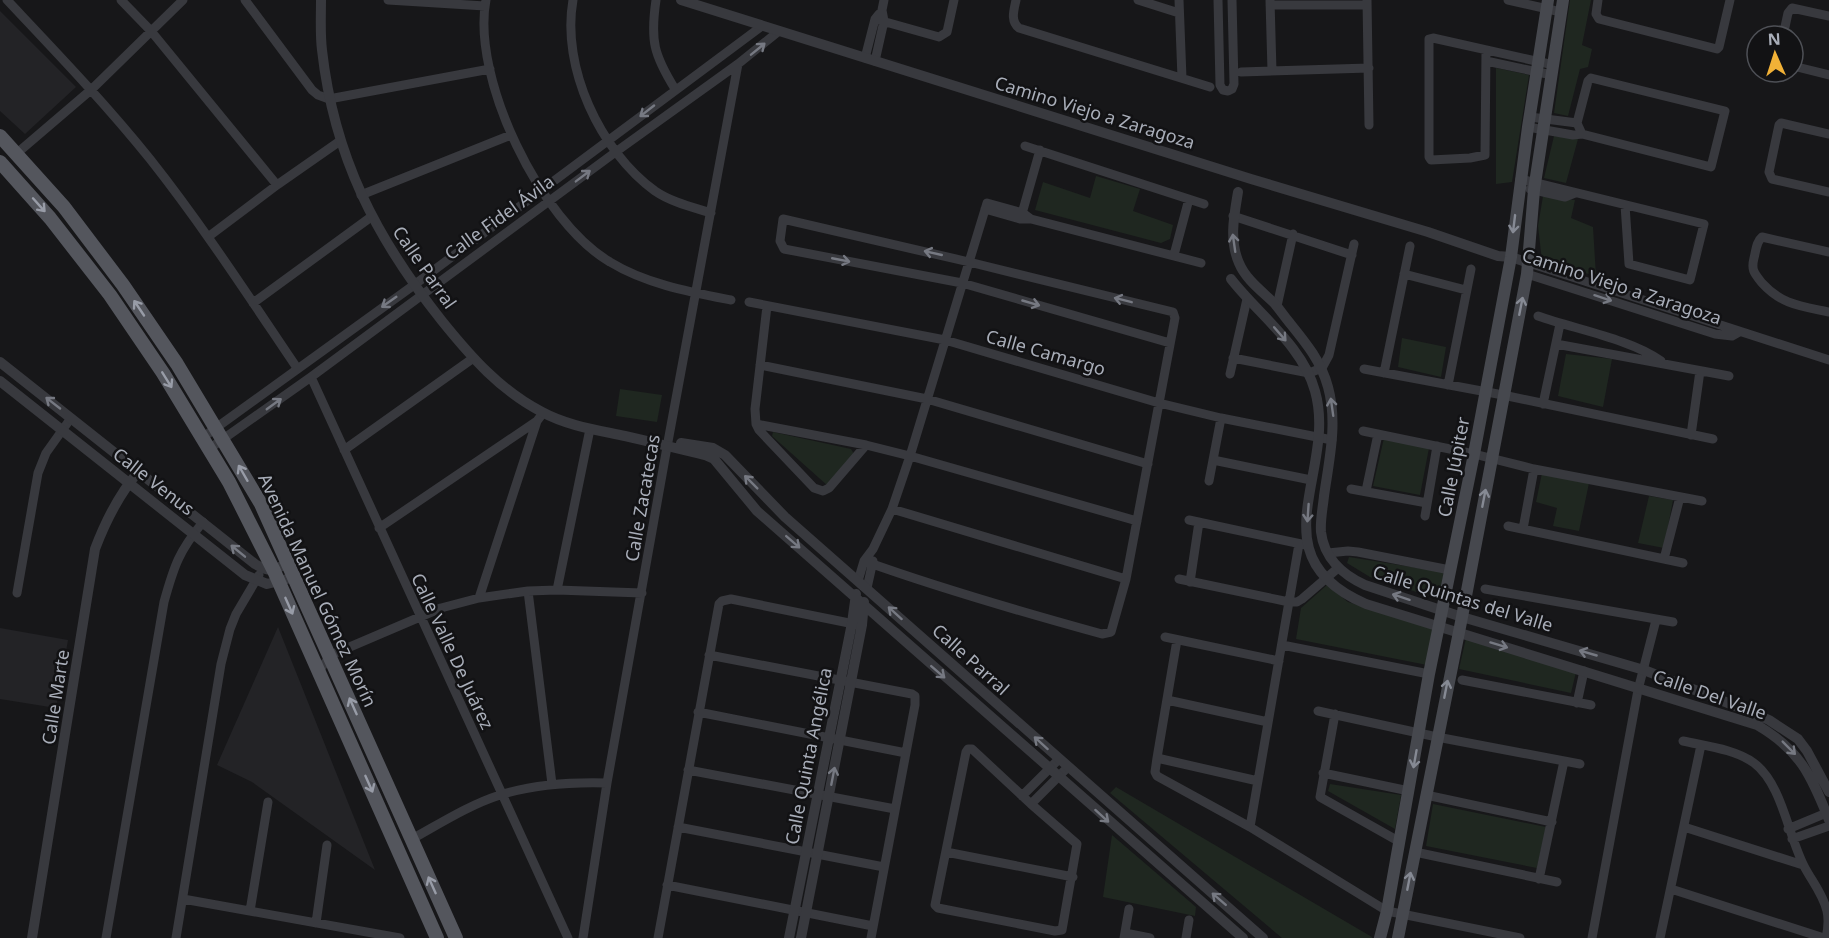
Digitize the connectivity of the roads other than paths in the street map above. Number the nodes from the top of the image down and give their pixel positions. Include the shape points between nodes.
1 (7, 0) edge
2 (121, 0) edge
3 (183, 0) edge
4 (245, 0) edge
5 (321, 0) edge
6 (388, 0) edge
7 (573, 0) edge
8 (657, 0) edge
9 (681, 0) edge
10 (954, 0) edge
11 (1016, 0) edge
12 (1138, 0) edge
13 (1179, 0) edge
14 (1218, 0) edge
15 (1232, 0) edge
16 (1508, 0) edge
17 (1598, 0) edge
18 (1730, 0) edge
19 (1270, 2) edge
20 (1367, 2) edge
21 (486, 3) edge
22 (1556, 4) edge
23 (883, 5) edge
24 (1179, 13) junction
25 (1829, 16) edge
26 (880, 20) junction
27 (1786, 24) edge
28 (762, 26) junction
29 (779, 31) junction
30 (151, 32) junction
31 (1486, 50) junction
32 (870, 59) junction
33 (1486, 61) junction
34 (738, 64) junction
35 (1538, 67) junction
36 (1369, 68) junction
37 (490, 69) junction
38 (1805, 69) edge
39 (1553, 70) junction
40 (1272, 71) junction
41 (1241, 72) dead end
42 (1829, 75) edge
43 (1182, 78) junction
44 (1210, 87) dead end
45 (92, 89) junction
46 (675, 89) junction
47 (329, 99) junction
48 (1529, 122) junction
49 (1576, 123) junction
50 (1545, 124) junction
51 (1369, 125) dead end
52 (1582, 134) junction
53 (1829, 134) edge
54 (511, 135) junction
55 (0, 136) edge
56 (340, 141) junction
57 (609, 141) junction
58 (1025, 146) dead end
59 (1040, 150) junction
60 (616, 151) junction
61 (16, 154) junction
62 (0, 162) edge
63 (1520, 183) junction
64 (278, 184) junction
65 (1535, 186) junction
66 (541, 189) junction
67 (1238, 192) dead end
68 (1829, 192) edge
69 (361, 195) junction
70 (1189, 199) junction
71 (549, 201) junction
72 (1204, 204) dead end
73 (1626, 205) junction
74 (711, 213) junction
75 (1022, 216) junction
76 (1233, 216) junction
77 (371, 217) junction
78 (1293, 234) junction
79 (208, 237) junction
80 (1354, 244) dead end
81 (1410, 246) dead end
82 (1829, 252) edge
83 (1174, 255) junction
84 (1352, 255) junction
85 (1506, 260) junction
86 (969, 262) junction
87 (1201, 263) dead end
88 (1528, 268) junction
89 (1471, 269) dead end
90 (1404, 274) junction
91 (1231, 279) dead end
92 (962, 283) junction
93 (414, 285) junction
94 (1466, 290) junction
95 (695, 293) junction
96 (421, 295) junction
97 (1246, 299) junction
98 (731, 300) dead end
99 (749, 302) dead end
100 (254, 303) junction
101 (767, 306) junction
102 (1277, 306) junction
103 (1829, 312) edge
104 (1538, 316) dead end
105 (1560, 324) junction
106 (945, 340) junction
107 (1170, 343) junction
108 (1556, 344) junction
109 (1233, 358) junction
110 (472, 359) junction
111 (1829, 360) edge
112 (1662, 363) junction
113 (760, 365) junction
114 (2, 368) edge
115 (297, 368) junction
116 (1322, 368) junction
117 (1364, 369) dead end
118 (1700, 371) junction
119 (1309, 373) junction
120 (1384, 373) junction
121 (1230, 374) dead end
122 (1729, 376) dead end
123 (311, 377) junction
124 (0, 381) edge
125 (1448, 385) junction
126 (1486, 392) junction
127 (1503, 395) junction
128 (927, 399) junction
129 (1159, 403) junction
130 (1543, 404) junction
131 (540, 417) junction
132 (71, 418) junction
133 (1221, 418) junction
134 (756, 424) junction
135 (215, 428) junction
136 (590, 429) junction
137 (61, 430) junction
138 (1363, 431) dead end
139 (1378, 434) junction
140 (1691, 435) junction
141 (1318, 437) junction
142 (1713, 439) dead end
143 (224, 440) junction
144 (1332, 440) junction
145 (206, 444) junction
146 (668, 444) junction
147 (866, 445) junction
148 (1437, 446) junction
149 (344, 450) junction
150 (1474, 454) junction
151 (910, 456) junction
152 (1496, 459) junction
153 (1213, 460) junction
154 (1148, 464) junction
155 (1534, 469) junction
156 (139, 471) junction
157 (1311, 480) junction
158 (1209, 481) dead end
159 (129, 483) junction
160 (1351, 489) dead end
161 (1366, 492) junction
162 (1680, 497) junction
163 (1702, 501) dead end
164 (1427, 503) junction
165 (892, 509) junction
166 (1425, 516) dead end
167 (1137, 521) junction
168 (203, 522) junction
169 (1508, 526) dead end
170 (379, 528) junction
171 (1523, 529) junction
172 (194, 533) junction
173 (1304, 544) junction
174 (1328, 553) junction
175 (1664, 560) junction
176 (288, 562) junction
177 (869, 563) junction
178 (1683, 563) dead end
179 (1338, 568) junction
180 (271, 570) junction
181 (1450, 570) junction
182 (295, 577) junction
183 (1126, 579) junction
184 (1179, 579) dead end
185 (1325, 579) junction
186 (256, 581) junction
187 (1190, 582) junction
188 (862, 584) junction
189 (1485, 589) dead end
190 (557, 590) junction
191 (528, 591) junction
192 (17, 593) dead end
193 (642, 593) junction
194 (479, 598) junction
195 (859, 602) junction
196 (1289, 602) junction
197 (1443, 611) junction
198 (1462, 617) junction
199 (419, 618) junction
200 (1656, 620) junction
201 (1673, 622) dead end
202 (857, 624) junction
203 (1439, 627) junction
204 (1458, 632) junction
205 (1166, 637) dead end
206 (1177, 640) junction
207 (1282, 645) junction
208 (709, 655) junction
209 (331, 656) junction
210 (1279, 661) junction
211 (1644, 670) junction
212 (1584, 671) junction
213 (318, 672) junction
214 (1429, 674) junction
215 (1462, 680) dead end
216 (846, 681) junction
217 (1639, 687) junction
218 (1167, 700) junction
219 (1577, 703) junction
220 (1591, 705) dead end
221 (1318, 711) dead end
222 (698, 712) junction
223 (1335, 714) junction
224 (1268, 722) junction
225 (1420, 733) junction
226 (1437, 737) junction
227 (834, 738) junction
228 (1683, 741) dead end
229 (1701, 745) junction
230 (906, 753) junction
231 (1157, 758) junction
232 (1059, 759) junction
233 (1564, 761) junction
234 (1580, 764) dead end
235 (1068, 767) junction
236 (1049, 769) junction
237 (688, 770) junction
238 (1323, 773) junction
239 (1058, 777) junction
240 (1258, 781) junction
241 (607, 783) junction
242 (552, 784) junction
243 (1409, 791) junction
244 (1829, 792) edge
245 (501, 795) junction
246 (1426, 795) junction
247 (823, 796) junction
248 (1022, 796) junction
249 (268, 802) dead end
250 (1031, 804) junction
251 (896, 809) junction
252 (1828, 815) edge
253 (1552, 822) junction
254 (1829, 826) edge
255 (678, 827) junction
256 (1250, 827) junction
257 (1684, 827) junction
258 (1788, 829) junction
259 (412, 839) junction
260 (1792, 839) junction
261 (1400, 842) junction
262 (327, 845) dead end
263 (946, 852) junction
264 (1415, 852) junction
265 (812, 853) junction
266 (1803, 865) junction
267 (884, 867) junction
268 (1072, 877) junction
269 (1539, 879) junction
270 (1557, 882) dead end
271 (667, 885) junction
272 (1671, 889) junction
273 (183, 899) junction
274 (1129, 909) dead end
275 (795, 910) junction
276 (250, 911) junction
277 (1387, 911) junction
278 (806, 912) junction
279 (1402, 914) junction
280 (1189, 920) dead end
281 (316, 923) junction
282 (873, 926) junction
283 (1125, 935) edge
284 (32, 938) edge
285 (106, 938) edge
286 (176, 938) edge
287 (400, 938) edge
288 (437, 938) edge
289 (456, 938) edge
290 (568, 938) edge
291 (583, 938) edge
292 (658, 938) edge
293 (789, 938) edge
294 (801, 938) edge
295 (871, 938) edge
296 (1149, 938) edge
297 (1186, 938) edge
298 (1243, 938) edge
299 (1263, 938) edge
300 (1380, 938) edge
301 (1398, 938) edge
302 (1520, 938) edge
303 (1592, 938) edge
304 (1660, 938) edge
305 (1825, 938) edge

1 - 45 street
2 - 30 street
3 - 30 street
4 - 47 street via 312,90
5 - 47 street, Calle Parral via 321,48
6 - 21 street
7 - 57 street via 573,60 590,106
8 - 46 street via 655,53
9 - 28 street, Camino Viejo a Zaragoza
10 - 26 street via 944,36
11 - 43 street via 1013,19 1019,28
12 - 24 street
13 - 24 street
14 - 15 street via 1220,85 1228,91 1234,84
16 - 22 street
17 - 18 street via 1599,19 1717,49
19 - 20 street
19 - 40 street
20 - 36 street
21 - 37 street via 484,24
22 - 35 main road, Calle Júpiter
22 - 39 main road, Calle Júpiter
23 - 26 street
24 - 43 street
25 - 27 street via 1792,8
26 - 32 street
28 - 29 street, Camino Viejo a Zaragoza
28 - 46 street, Calle Fidel Ávila
29 - 32 street, Camino Viejo a Zaragoza
34 -> 29 street, Calle Fidel Ávila
30 - 45 street
30 - 64 street
31 - 33 street
31 - 33 street via 1429,39 1431,160 1485,155
31 - 35 street
32 - 85 street, Camino Viejo a Zaragoza via 1428,232
33 - 35 street
34 - 60 street, Calle Fidel Ávila
34 - 74 street, Calle Zacatecas
35 - 39 street
35 - 48 main road, Calle Júpiter
36 - 40 street
36 - 51 street
37 - 47 street
37 - 54 street
38 - 42 street
39 - 50 main road, Calle Júpiter
40 - 41 street
43 - 44 street
45 - 61 street
45 - 79 street
46 -> 57 street, Calle Fidel Ávila
47 - 56 street, Calle Parral
48 - 50 street
48 - 63 main road, Calle Júpiter
49 - 50 street
49 - 52 street
49 - 52 street via 1591,78 1725,111 1712,167
50 - 52 street via 1573,135
50 - 65 main road, Calle Júpiter
53 - 68 street via 1782,123 1769,172 1772,179
54 - 66 street
54 - 69 street
55 - 61 main road, Avenida Manuel Gómez Morín
56 - 64 street
56 - 69 street, Calle Parral
57 - 60 street
57 - 66 street, Calle Fidel Ávila
58 - 59 street
59 - 70 street
59 - 75 street
71 -> 60 street, Calle Fidel Ávila
60 - 74 street via 657,192
135 -> 61 main road, Avenida Manuel Gómez Morín via 123,285 64,207
62 -> 145 main road, Avenida Manuel Gómez Morín via 110,295
63 - 65 street
63 -> 85 main road, Calle Júpiter
64 - 79 street
65 - 73 street via 1566,196 1575,193
65 - 88 main road, Calle Júpiter
66 - 71 street
66 - 93 street, Calle Fidel Ávila
67 - 76 street, Calle Quintas del Valle
69 - 77 street, Calle Parral
70 - 72 street
70 - 83 street
71 - 95 street via 607,261 645,279
71 - 96 street, Calle Fidel Ávila
73 - 73 street via 1704,224 1690,280 1629,264
74 - 95 street, Calle Zacatecas
75 - 83 street
75 - 86 street via 987,206
76 - 78 street
102 -> 76 street, Calle Quintas del Valle via 1239,265
77 - 93 street, Calle Parral
77 - 100 street
78 - 84 street
78 - 102 street
79 - 100 street
80 - 84 street
81 - 90 street
82 - 103 street via 1762,237 1752,267 1767,288 1783,301
83 - 87 street
84 - 116 street via 1329,355
85 - 88 street, Camino Viejo a Zaragoza
85 - 126 main road, Calle Júpiter
86 - 92 street
86 -> 92 street via 782,221 780,241 784,249
107 -> 86 street via 1173,312
88 - 111 street, Camino Viejo a Zaragoza via 1716,334 1732,336 1739,332
127 -> 88 main road, Calle Júpiter
89 - 94 street
90 - 94 street
90 - 120 street
91 - 97 street, Calle Quintas del Valle
92 - 106 street
92 -> 107 street
93 - 96 street, Calle Parral
93 -> 115 street, Calle Fidel Ávila
94 - 125 street
95 - 98 street
95 - 146 street, Calle Zacatecas
96 - 110 street, Calle Parral
96 - 123 street, Calle Fidel Ávila
97 - 109 street
97 -> 119 street, Calle Quintas del Valle
99 - 101 street, Calle Camargo
100 - 115 street
101 - 106 street, Calle Camargo
101 - 113 street
102 - 116 street, Calle Quintas del Valle
104 - 105 street
105 - 108 street
105 - 112 street via 1632,346
106 - 128 street
106 - 129 street, Calle Camargo
107 - 129 street
108 - 112 street
108 - 130 street
109 - 119 street
109 - 121 street
110 - 131 street, Calle Parral
110 - 149 street
112 - 118 street
113 - 128 street
113 - 134 street
132 -> 114 street, Calle Venus
115 - 135 street, Calle Fidel Ávila
116 - 119 street
144 -> 116 street, Calle Quintas del Valle via 1332,406
117 - 120 street
118 - 122 street
118 - 140 street
119 - 141 street, Calle Quintas del Valle via 1319,406
120 - 125 street
143 -> 123 street, Calle Fidel Ávila
123 - 149 street, Calle Valle De Juárez
124 - 137 street, Calle Venus
125 - 126 street
126 - 127 street
126 - 150 main road, Calle Júpiter
127 - 130 street
127 - 152 main road, Calle Júpiter
128 - 151 street
128 - 154 street
129 - 133 street, Calle Camargo
129 - 154 street
130 - 140 street
131 - 136 street, Calle Parral
131 - 170 street
131 - 194 street
132 - 137 street
132 - 156 street, Calle Venus
133 - 141 street, Calle Camargo
133 - 153 street
134 - 147 street
134 - 147 street via 819,490 829,488
135 - 143 main road, Avenida Manuel Gómez Morín
135 - 145 street, Calle Fidel Ávila
136 - 146 street, Calle Parral
136 - 190 street
137 - 159 street, Calle Venus
137 - 192 street via 38,473
138 - 139 street
139 - 148 street
139 - 161 street
140 - 142 street
141 - 144 street, Calle Camargo
141 - 157 street, Calle Quintas del Valle
143 - 145 street, Calle Fidel Ávila
176 -> 143 main road, Avenida Manuel Gómez Morín via 261,504
144 - 174 street, Calle Quintas del Valle via 1321,525
145 - 180 main road, Avenida Manuel Gómez Morín via 229,482
188 -> 146 street, Calle Parral via 785,517 722,452
146 - 193 street, Calle Zacatecas
146 -> 195 street, Calle Parral via 714,459 757,511
147 - 151 street
148 - 150 street
148 - 164 street
149 - 170 street, Calle Valle De Juárez
150 - 152 street
150 - 181 main road, Calle Júpiter
151 - 165 street
151 - 167 street
152 - 155 street
198 -> 152 main road, Calle Júpiter
153 - 157 street
153 - 158 street
154 - 167 street
155 - 162 street
155 - 171 street
156 - 159 street, Calle Marte
156 - 168 street, Calle Venus
157 -> 173 street, Calle Quintas del Valle
159 - 172 street, Calle Venus
159 - 284 street, Calle Marte via 106,520 95,549
160 - 161 street
161 - 164 street
162 - 163 street
162 - 175 street
164 - 166 street
165 - 177 street
165 - 183 street
167 - 183 street
168 - 172 street
180 -> 168 street, Calle Venus
169 - 171 street
170 - 199 street, Calle Valle De Juárez
171 - 175 street
172 - 186 street, Calle Venus
172 - 285 street via 173,567 164,602
173 - 185 street, Calle Quintas del Valle
173 - 187 street via 1194,521
173 - 196 street
174 - 179 street, Calle Quintas del Valle
174 - 181 street via 1348,550
175 - 178 street
176 - 180 street
176 - 182 main road, Avenida Manuel Gómez Morín
177 - 183 street via 929,585 1102,634 1113,628
177 - 188 street
179 - 185 street
197 -> 179 street, Calle Quintas del Valle via 1365,585
180 - 182 street, Calle Venus
180 - 186 street
180 - 186 street, Calle Venus via 267,584
180 -> 213 main road, Avenida Manuel Gómez Morín
181 - 197 main road, Calle Júpiter
182 - 209 main road, Avenida Manuel Gómez Morín
184 - 187 street
185 - 196 street via 1297,602
185 - 203 street, Calle Quintas del Valle via 1350,597
186 - 273 street via 230,630 221,664
187 - 196 street
188 - 195 street, Calle Quinta Angélica
232 -> 188 street, Calle Parral
189 - 200 street
190 - 191 street
190 - 193 street
191 - 194 street
191 - 242 street
193 - 241 street, Calle Zacatecas
194 - 199 street
195 - 202 street, Calle Quinta Angélica
195 -> 236 street, Calle Parral
196 - 207 street
197 - 198 street, Calle Quintas del Valle
197 - 203 main road, Calle Júpiter
198 - 204 main road, Calle Júpiter
211 -> 198 street, Calle Quintas del Valle
199 - 209 street
199 - 245 street, Calle Valle De Juárez
200 - 201 street
200 - 211 street
202 - 208 street via 731,599 719,604
202 - 216 street, Calle Quinta Angélica
203 - 204 street, Calle Quintas del Valle
203 - 214 main road, Calle Júpiter
204 -> 212 street, Calle Quintas del Valle
226 -> 204 main road, Calle Júpiter
205 - 206 street
206 - 210 street
206 - 218 street
207 - 210 street
207 - 214 street
208 - 216 street
208 - 222 street
209 - 213 street
259 -> 209 main road, Avenida Manuel Gómez Morín
210 - 224 street
211 - 217 street
211 - 244 street, Calle Del Valle via 1743,708 1784,729 1807,751
212 - 217 street, Calle Quintas del Valle
212 - 219 street
213 -> 288 main road, Avenida Manuel Gómez Morín
214 - 225 main road, Calle Júpiter
215 - 219 street
216 - 227 street, Calle Quinta Angélica
216 - 230 street via 915,696
217 -> 252 street, Calle Del Valle via 1757,725 1776,736 1798,757
217 - 303 street
218 - 224 street
218 - 231 street
219 - 220 street
221 - 223 street
222 - 227 street
222 - 237 street
223 - 225 street
223 - 238 street
224 - 240 street
225 - 226 street
225 -> 243 main road, Calle Júpiter
226 - 233 street
226 - 246 main road, Calle Júpiter
227 - 230 street
227 - 247 street, Calle Quinta Angélica
228 - 229 street
229 - 257 street
229 - 258 street via 1736,754 1755,764 1770,782
230 - 251 street
231 - 240 street
231 - 256 street via 1157,776
232 - 235 street, Calle Parral
232 - 236 street
233 - 234 street
233 - 253 street
235 - 239 street
299 -> 235 street, Calle Parral
236 - 239 street, Calle Parral
236 - 248 street
237 - 247 street
237 - 255 street
238 - 243 street
238 - 261 street via 1321,798
239 - 250 street
239 -> 298 street, Calle Parral
240 - 256 street
241 - 242 street
241 - 291 street, Calle Zacatecas
242 - 245 street
243 - 261 main road, Calle Júpiter
245 - 259 street
245 - 290 street, Calle Valle De Juárez
246 - 253 street
246 - 264 main road, Calle Júpiter
247 - 251 street
247 - 265 street, Calle Quinta Angélica
248 - 250 street
248 - 263 street via 972,749 967,750
249 - 276 street
250 - 268 street via 1077,844
251 - 267 street
252 - 258 street
253 - 269 street
254 - 260 street
255 - 265 street
255 - 271 street
256 - 277 street
257 - 266 street
257 - 272 street
258 - 260 street
289 -> 259 main road, Avenida Manuel Gómez Morín
260 - 266 street
261 - 277 main road, Calle Júpiter
262 - 281 street
263 - 268 street
263 - 268 street via 935,905 950,910 1059,931
264 - 269 street
279 -> 264 main road, Calle Júpiter
265 - 267 street
265 - 275 street, Calle Quinta Angélica
265 - 278 street, Calle Quinta Angélica
266 - 305 street via 1825,903 1829,924
267 - 282 street
269 - 270 street
271 - 275 street
271 - 292 street
272 - 304 street
272 - 305 street
273 - 276 street
273 - 286 street
274 - 283 street
275 - 278 street
275 - 293 street, Calle Quinta Angélica
276 - 281 street
277 - 279 street
277 - 300 main road, Calle Júpiter
278 - 282 street
278 - 294 street, Calle Quinta Angélica
279 - 301 main road, Calle Júpiter
279 - 302 street
280 - 297 street
281 - 287 street
282 - 295 street
283 - 296 street

